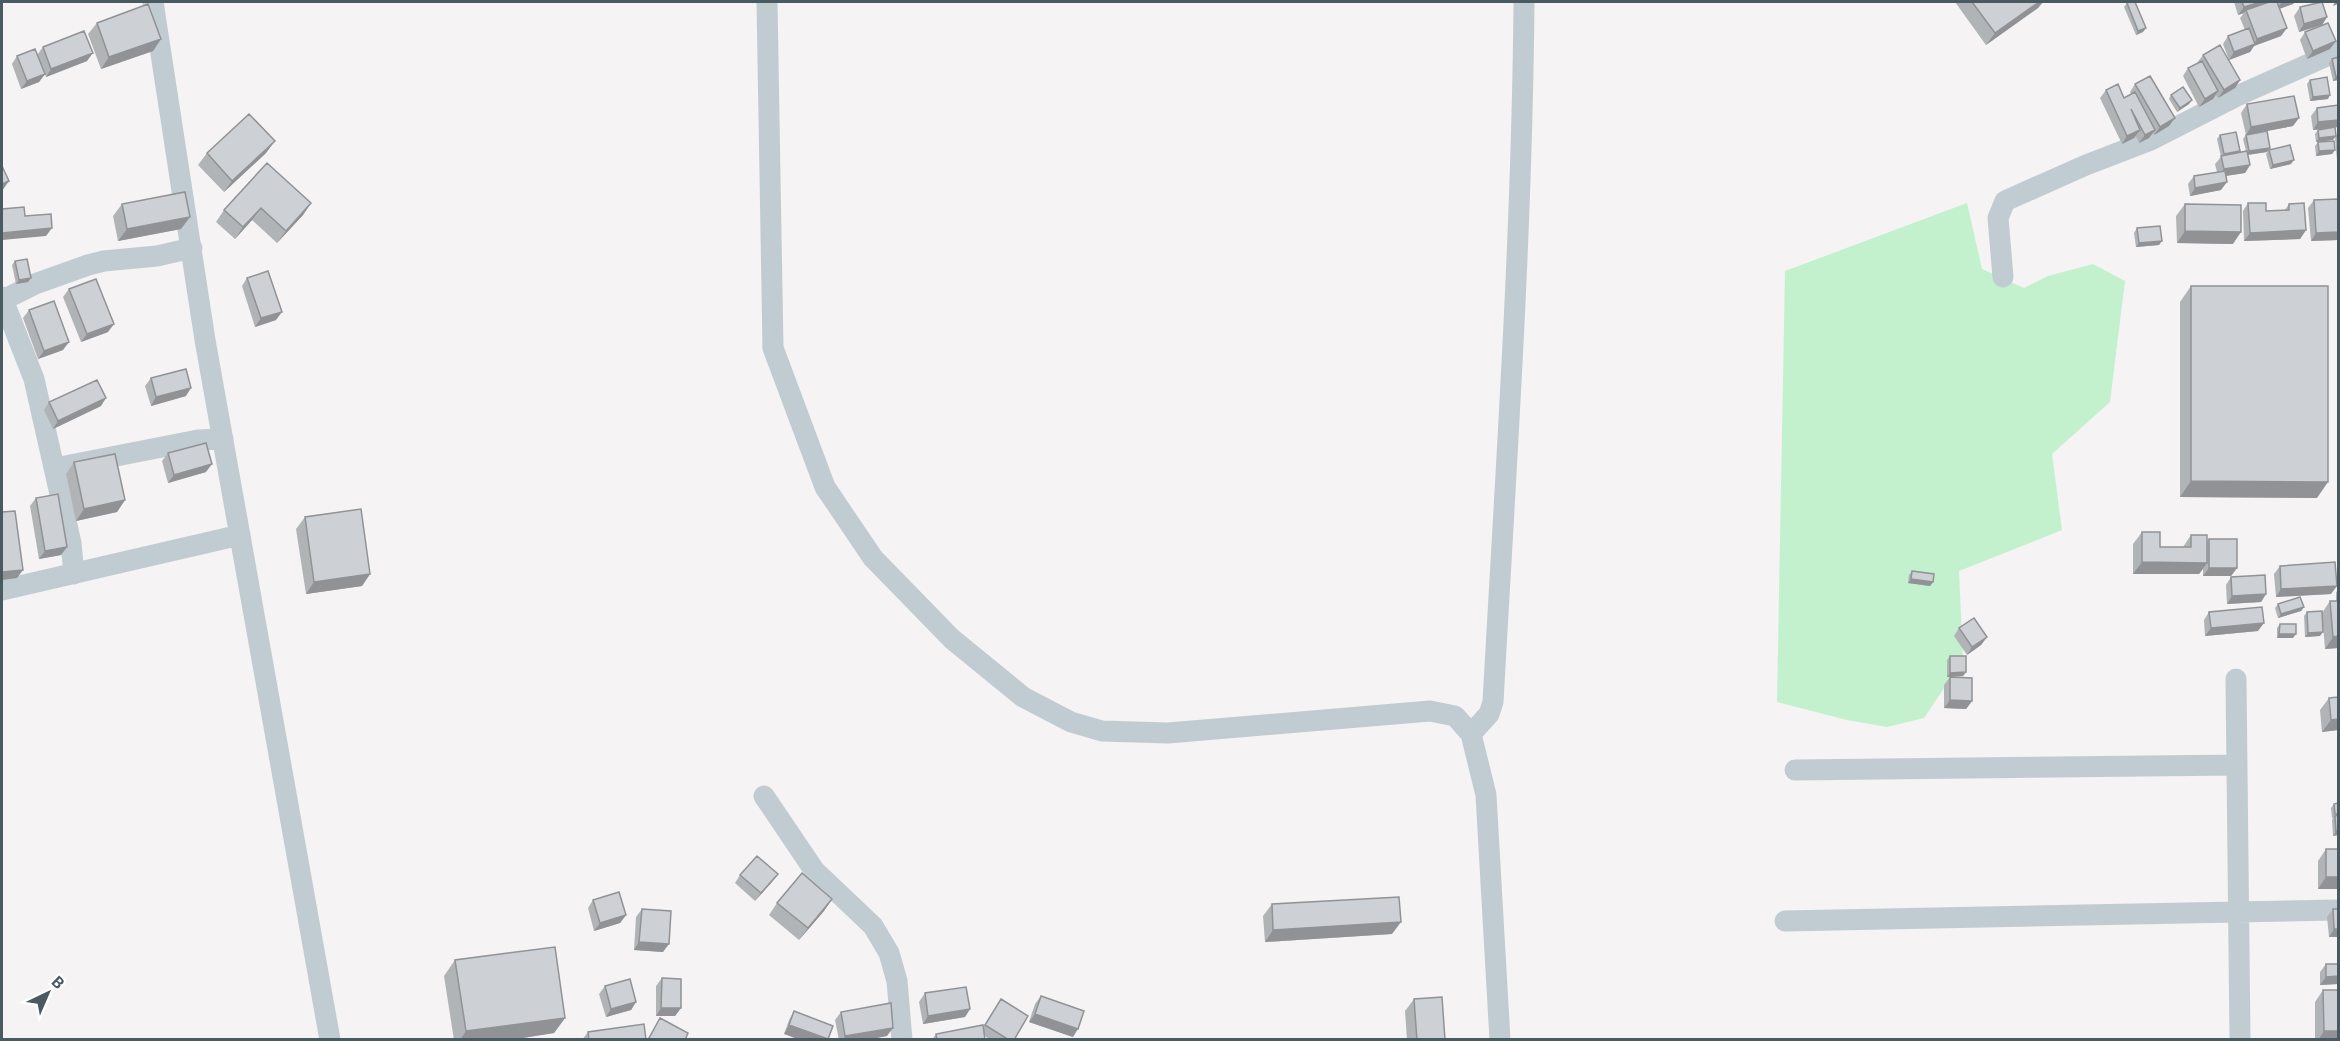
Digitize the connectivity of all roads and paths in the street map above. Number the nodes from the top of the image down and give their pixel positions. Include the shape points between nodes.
1 (153, 2) edge
2 (767, 2) edge
3 (1524, 2) edge
4 (2338, 51) edge
5 (192, 248) junction
6 (2003, 277) dead end
7 (2, 298) edge
8 (223, 439) junction
9 (55, 468) junction
10 (240, 535) junction
11 (74, 574) junction
12 (2, 590) edge
13 (2236, 679) dead end
14 (1471, 734) junction
15 (2237, 765) junction
16 (1795, 770) dead end
17 (764, 796) dead end
18 (2338, 910) edge
19 (2240, 912) junction
20 (1785, 921) dead end
21 (330, 1040) edge
22 (903, 1040) edge
23 (1500, 1040) edge
24 (2240, 1040) edge

1 - 5 street
2 - 14 street via 773,348 825,487 873,558 952,639 1023,697 1071,722 1102,731 1167,733 1430,711 1455,716
3 - 14 street via 1517,286 1493,702 1489,714
4 - 6 street via 2151,140 2005,201 1998,218
5 - 7 street via 88,265
5 - 8 street
7 - 9 street via 34,379
8 - 9 street
8 - 10 street
9 - 11 street
10 - 11 street
10 - 21 street
11 - 12 street
13 - 15 street
14 - 23 street via 1486,795
15 - 16 street
15 - 19 street
17 - 22 street via 814,870 873,926 889,953 897,981
18 - 19 street
19 - 20 street
19 - 24 street

